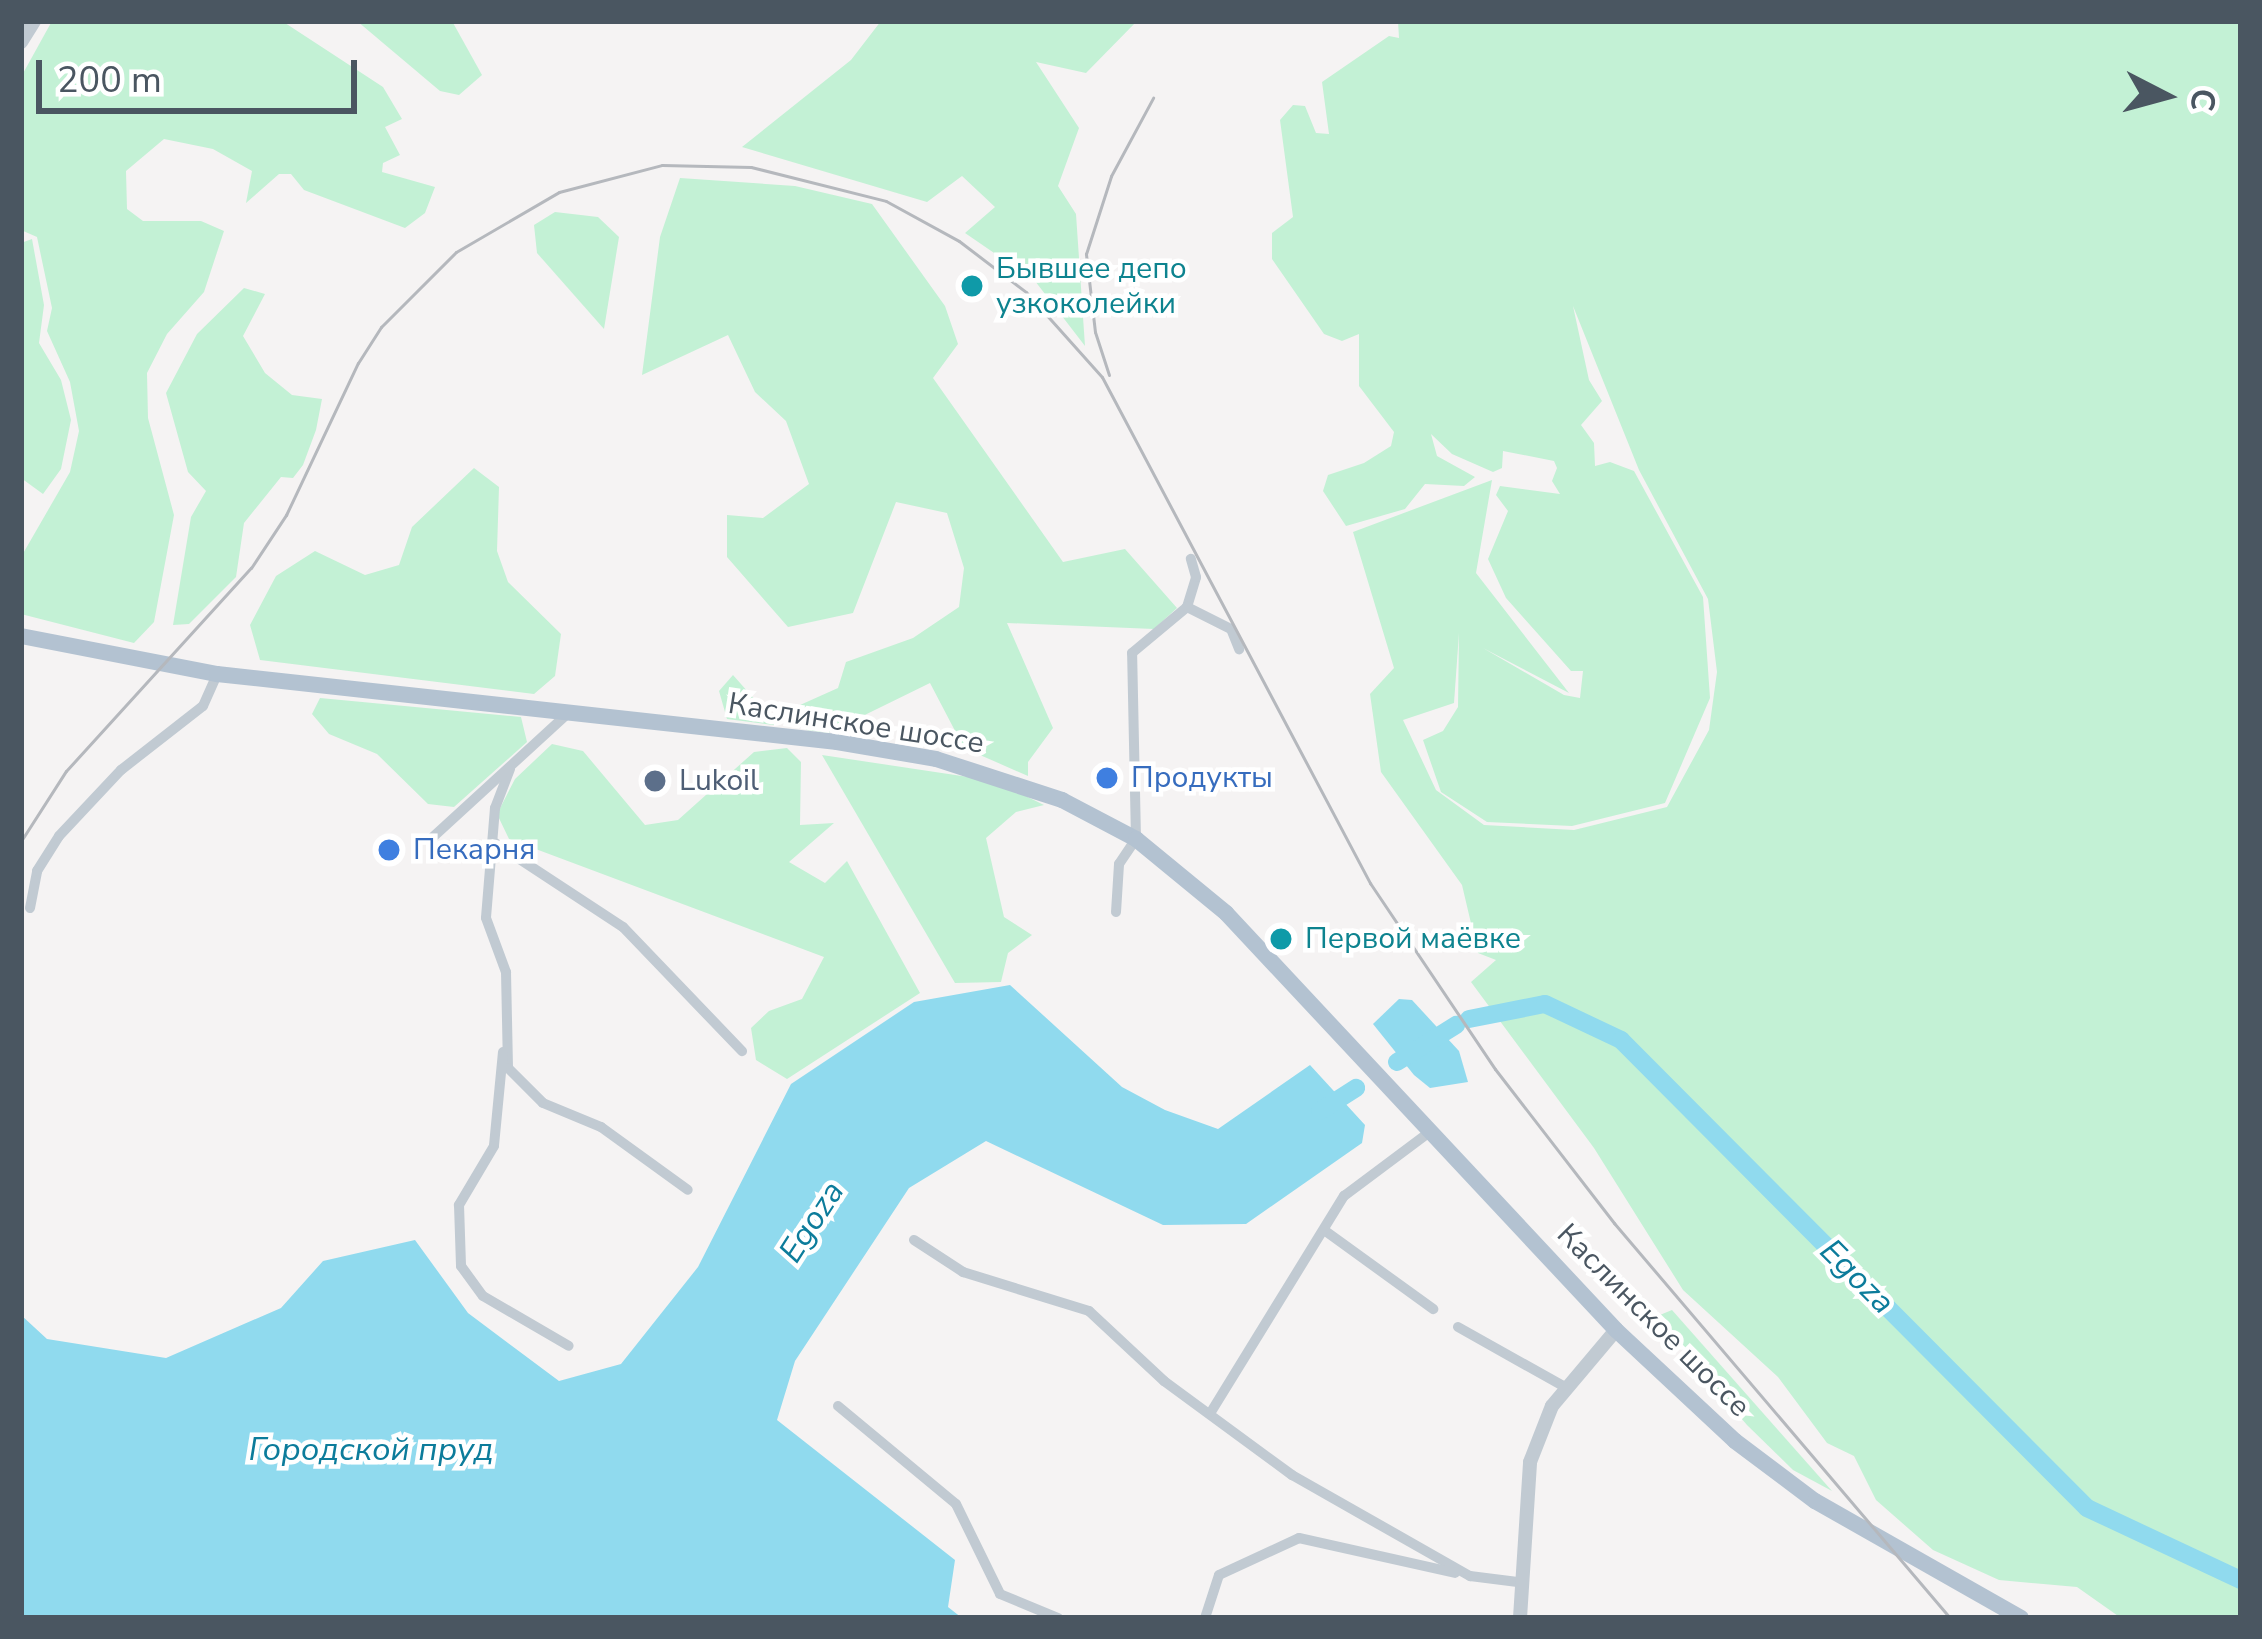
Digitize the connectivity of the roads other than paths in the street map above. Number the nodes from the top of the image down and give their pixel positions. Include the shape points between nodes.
1 (34, 21) edge
2 (21, 42) edge
3 (1191, 559) dead end
4 (1187, 607) junction
5 (21, 636) edge
6 (1239, 649) dead end
7 (217, 674) junction
8 (567, 714) junction
9 (510, 769) junction
10 (433, 837) dead end
11 (1136, 839) junction
12 (495, 842) junction
13 (30, 908) dead end
14 (1117, 912) dead end
15 (504, 1049) junction
16 (742, 1051) dead end
17 (1431, 1132) junction
18 (688, 1190) dead end
19 (1324, 1230) junction
20 (914, 1240) dead end
21 (1433, 1309) dead end
22 (1458, 1327) dead end
23 (1616, 1330) junction
24 (569, 1346) dead end
25 (1565, 1387) junction
26 (838, 1406) dead end
27 (1210, 1412) junction
28 (1470, 1576) junction
29 (1518, 1582) junction
30 (1058, 1618) edge
31 (1205, 1618) edge
32 (1520, 1618) edge
33 (2021, 1618) edge

1 - 2 street
3 - 4 street via 1196,577
4 - 6 street via 1231,628
4 - 11 street via 1132,653
5 - 7 main road, Каслинское шоссе
7 - 8 main road, Каслинское шоссе
7 - 13 street via 203,706 121,770 59,836 37,871
8 - 9 street
8 - 11 main road, Каслинское шоссе via 936,759 1062,800
9 - 10 street
9 - 12 street via 495,808
11 - 14 street via 1119,864
11 - 17 main road, Каслинское шоссе via 1261,947
12 - 15 street via 486,918 506,972
12 - 16 street via 623,927
15 - 18 street via 521,1088 601,1127
15 - 24 street via 493,1094 494,1146 459,1204 460,1266 483,1297
17 - 19 street via 1344,1196
17 - 23 main road, Каслинское шоссе
19 - 21 street
19 - 27 street
20 - 27 street via 963,1272 1089,1312
22 - 25 street
23 - 25 street
23 - 33 main road, Каслинское шоссе via 1795,1487
25 - 29 street via 1530,1462
26 - 30 street via 956,1504 1000,1594
27 - 28 street via 1292,1475
28 - 29 street
28 - 31 street via 1299,1538 1219,1575
29 - 32 street

